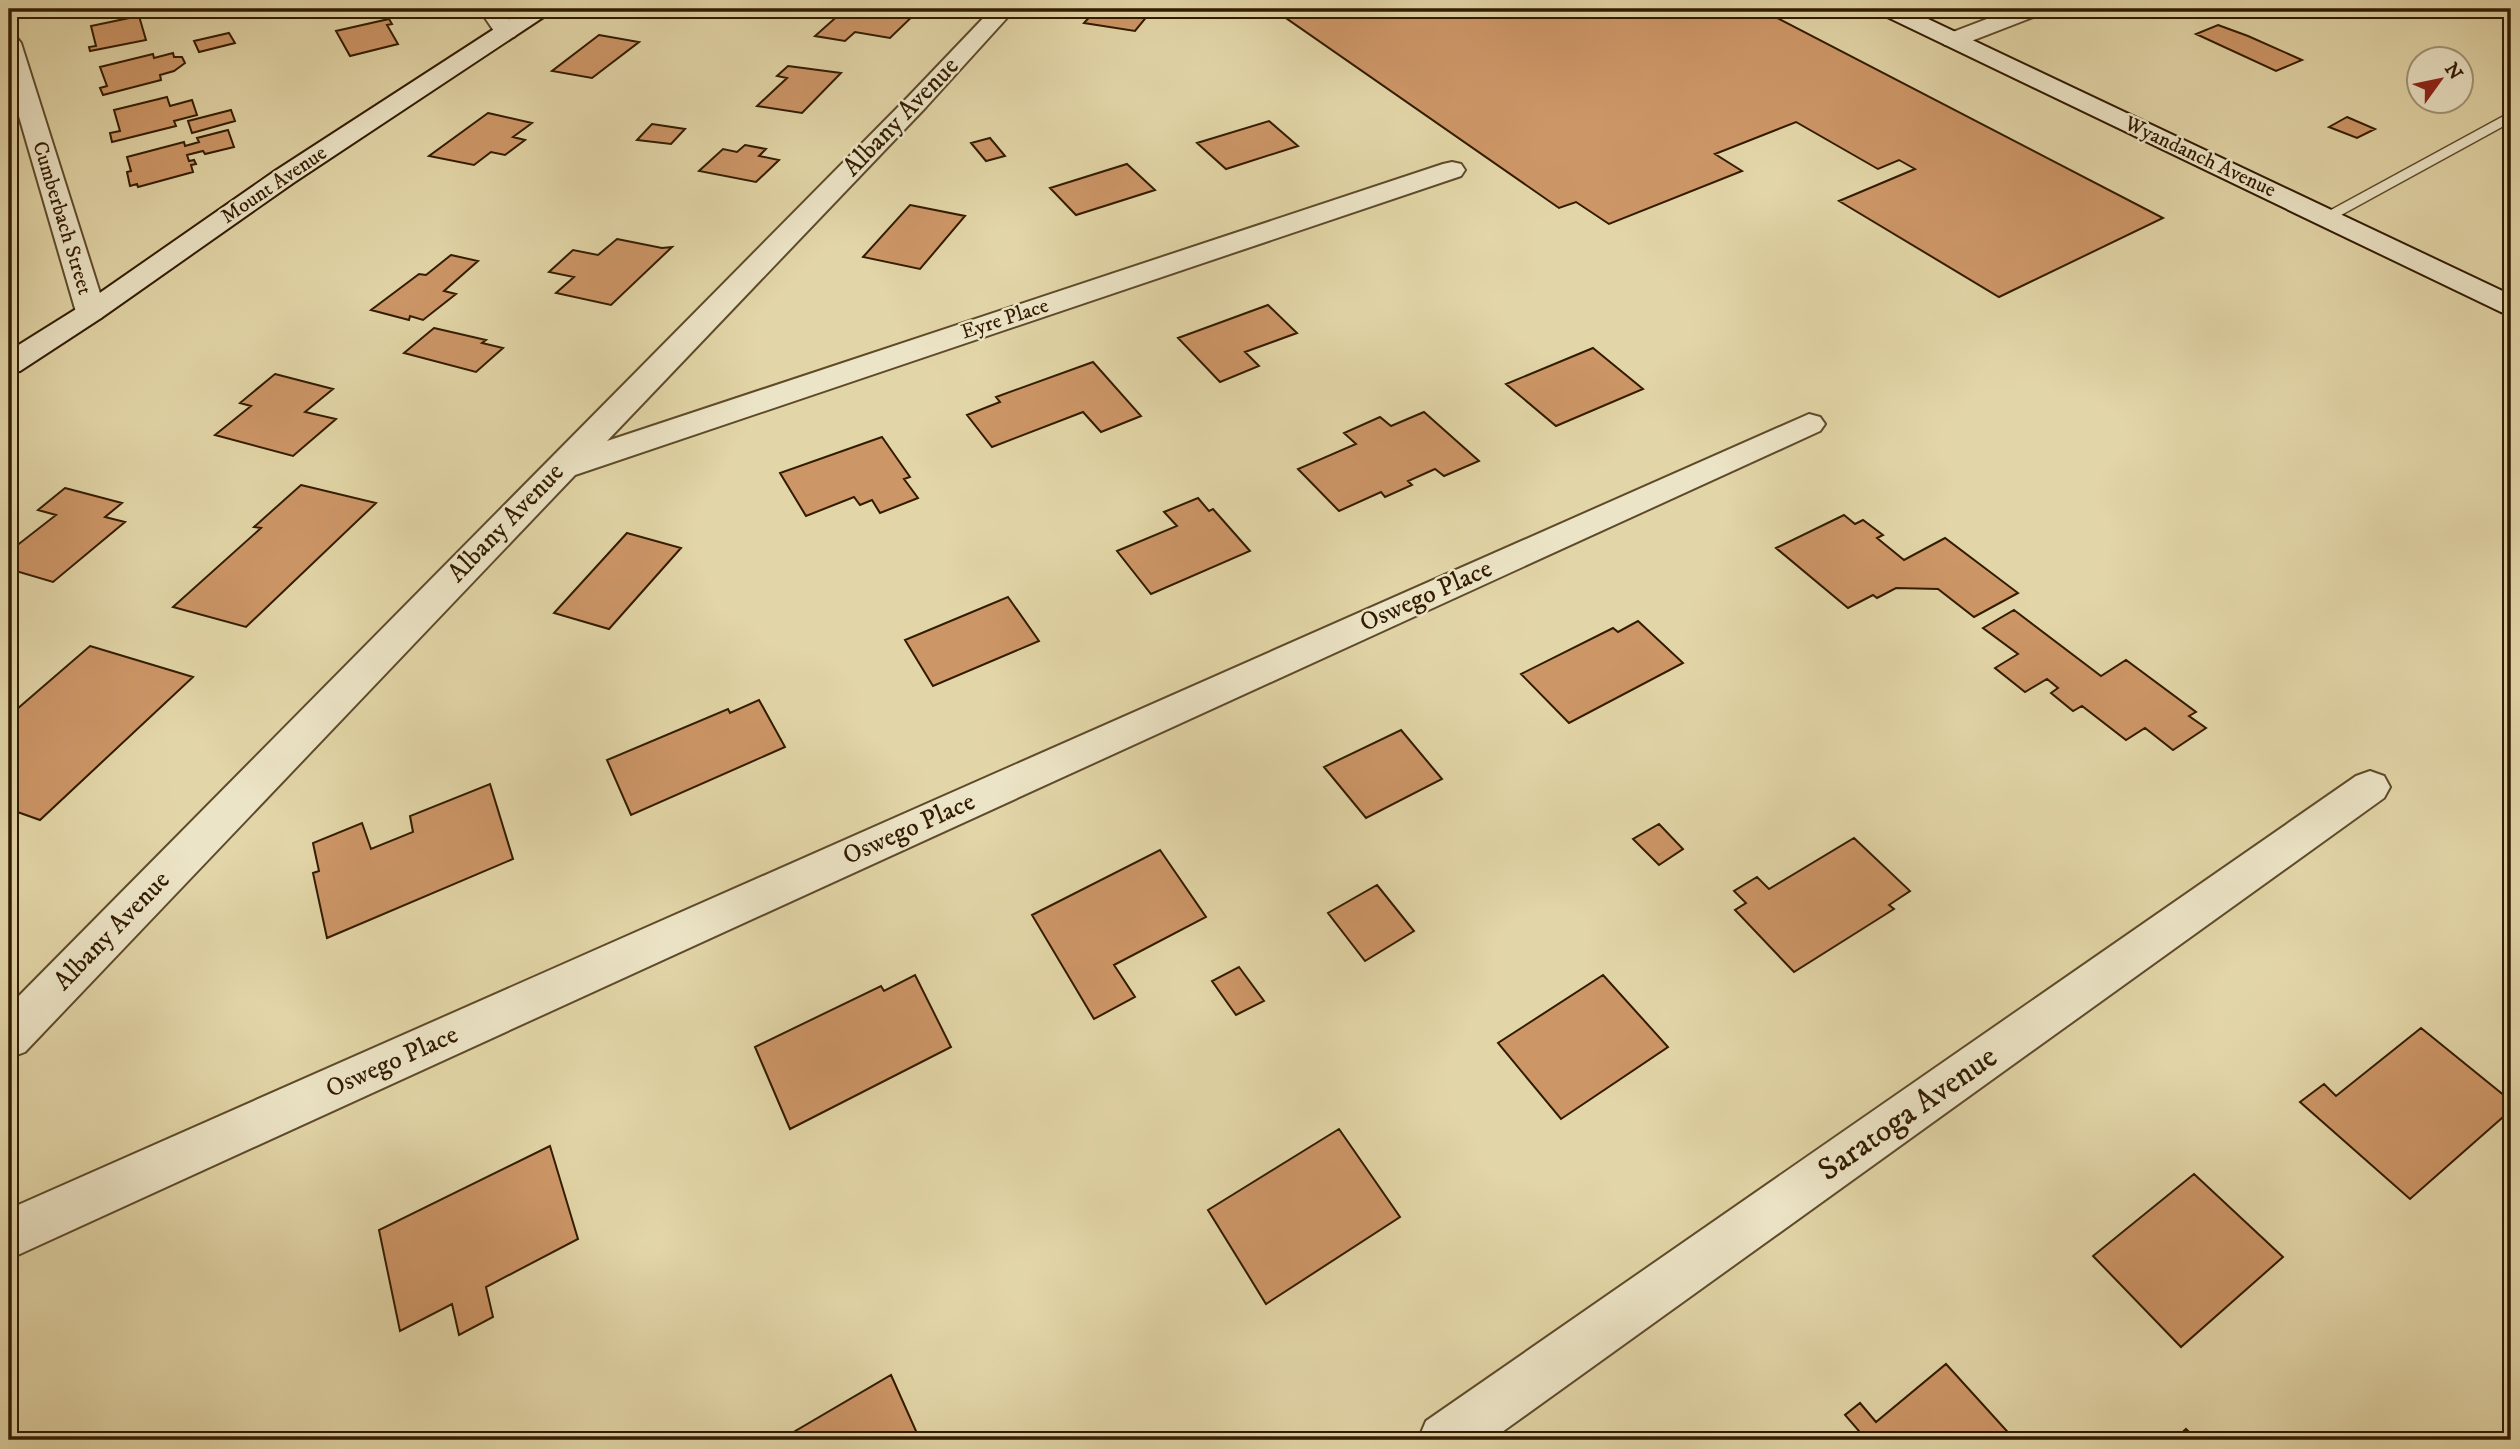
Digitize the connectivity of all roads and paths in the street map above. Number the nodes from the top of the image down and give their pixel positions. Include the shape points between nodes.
1 (490, 9) edge
2 (540, 9) edge
3 (1004, 9) edge
4 (1889, 9) edge
5 (2033, 9) edge
6 (506, 32) junction
7 (1953, 40) junction
8 (9, 43) edge
9 (2511, 116) edge
10 (1452, 170) dead end
11 (2326, 217) junction
12 (2511, 306) edge
13 (91, 312) junction
14 (9, 364) edge
15 (1809, 424) dead end
16 (559, 468) junction
17 (2370, 787) dead end
18 (9, 1038) edge
19 (9, 1234) edge
20 (1445, 1440) edge

1 - 6 street
2 - 6 street, Mount Avenue
3 - 16 street, Albany Avenue
4 - 7 street, Wyandanch Avenue
5 - 7 street
6 - 13 street, Mount Avenue via 284,177
7 - 11 street, Wyandanch Avenue
8 - 13 street, Cumberbach Street
9 - 11 lane
10 - 16 street, Eyre Place
11 - 12 street, Wyandanch Avenue
13 - 14 street, Mount Avenue
15 - 19 street, Oswego Place
16 - 18 street, Albany Avenue
17 - 20 street, Saratoga Avenue

